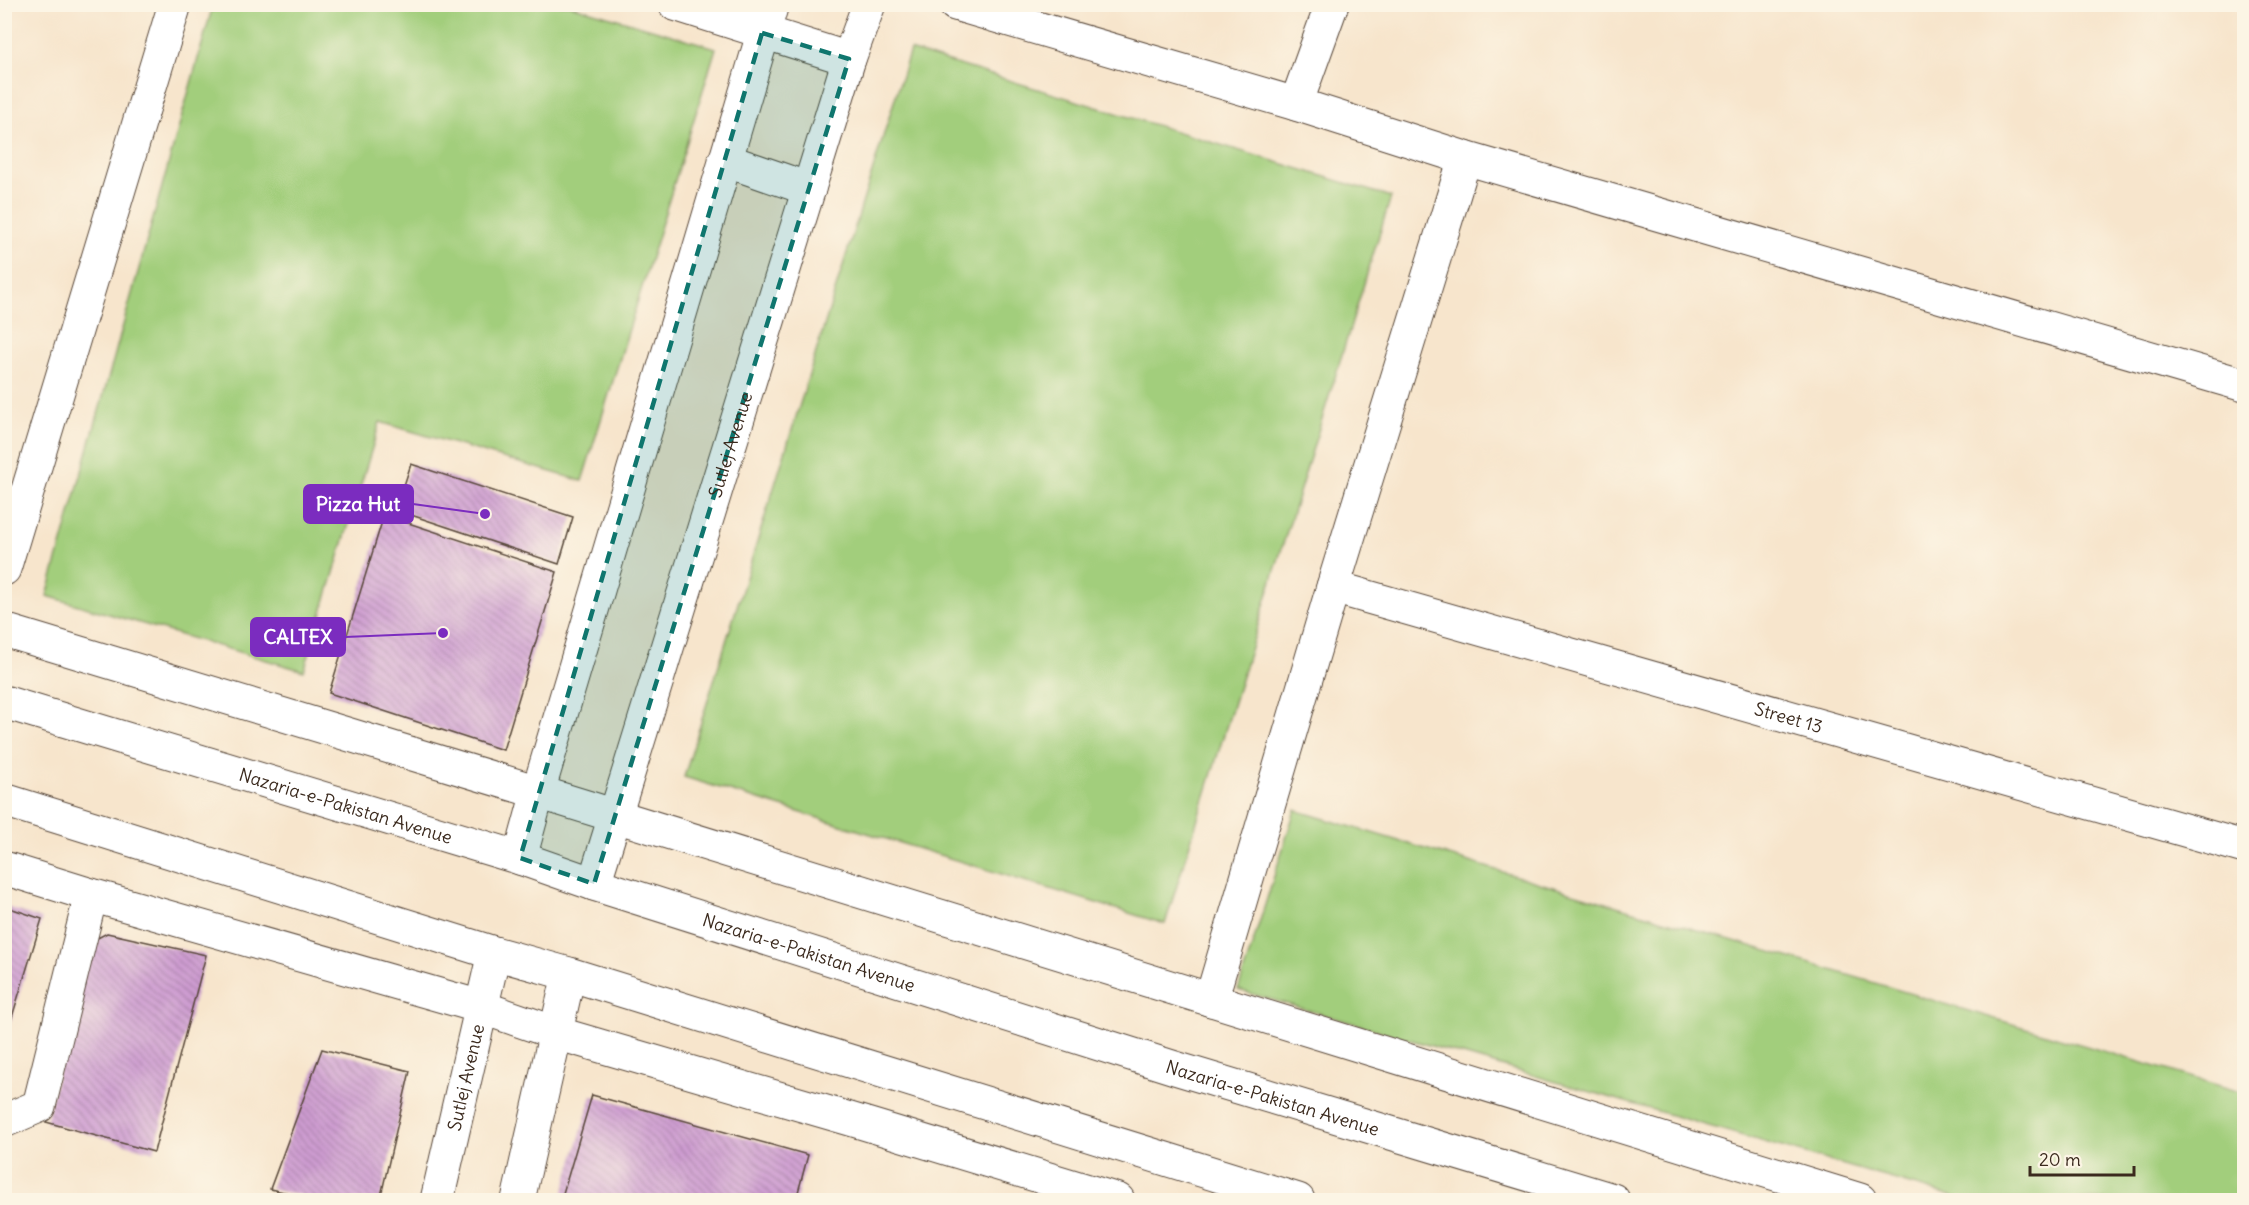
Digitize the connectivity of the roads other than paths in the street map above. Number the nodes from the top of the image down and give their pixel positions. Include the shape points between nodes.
1 (175, 4) edge
2 (675, 4) edge
3 (869, 4) edge
4 (955, 4) edge
5 (1332, 4) edge
6 (767, 19) edge
7 (849, 59) junction
8 (1296, 104) junction
9 (1465, 158) junction
10 (725, 160) junction
11 (809, 189) junction
12 (2244, 385) edge
13 (4, 569) edge
14 (1334, 587) junction
15 (4, 630) edge
16 (4, 702) edge
17 (538, 792) junction
18 (4, 800) edge
19 (614, 817) junction
20 (2244, 847) edge
21 (520, 858) junction
22 (4, 868) edge
23 (594, 884) junction
24 (92, 895) junction
25 (494, 953) junction
26 (569, 974) junction
27 (1211, 1000) junction
28 (481, 1007) junction
29 (556, 1033) junction
30 (4, 1121) edge
31 (1440, 1148) junction
32 (437, 1200) edge
33 (518, 1200) edge
34 (1118, 1200) edge
35 (1298, 1200) edge
36 (1562, 1200) edge
37 (1613, 1200) edge
38 (1860, 1200) edge

1 - 13 street
2 - 6 street
3 - 7 street, Sutlej Avenue
4 - 8 street
5 - 8 street
6 - 7 street
6 - 10 street
7 - 11 street, Sutlej Avenue
8 - 9 street
9 - 12 street
9 - 14 street
10 - 11 street
10 - 17 street
11 - 19 street, Sutlej Avenue
14 - 20 street, Street 13
14 - 27 street
15 - 17 street
16 - 21 street, Nazaria-e-Pakistan Avenue
17 - 19 street
17 - 21 street
18 - 25 street
19 - 23 street, Sutlej Avenue
19 - 27 street
21 - 23 street, Nazaria-e-Pakistan Avenue
22 - 24 street
23 - 31 street, Nazaria-e-Pakistan Avenue
24 - 28 street
24 - 30 street via 39,1106
25 - 26 street
25 - 28 street, Sutlej Avenue
26 - 29 street
26 - 35 street
27 - 38 street
28 - 29 street
28 - 32 street, Sutlej Avenue
29 - 33 street
29 - 34 street
31 - 36 street
31 - 37 street, Nazaria-e-Pakistan Avenue

